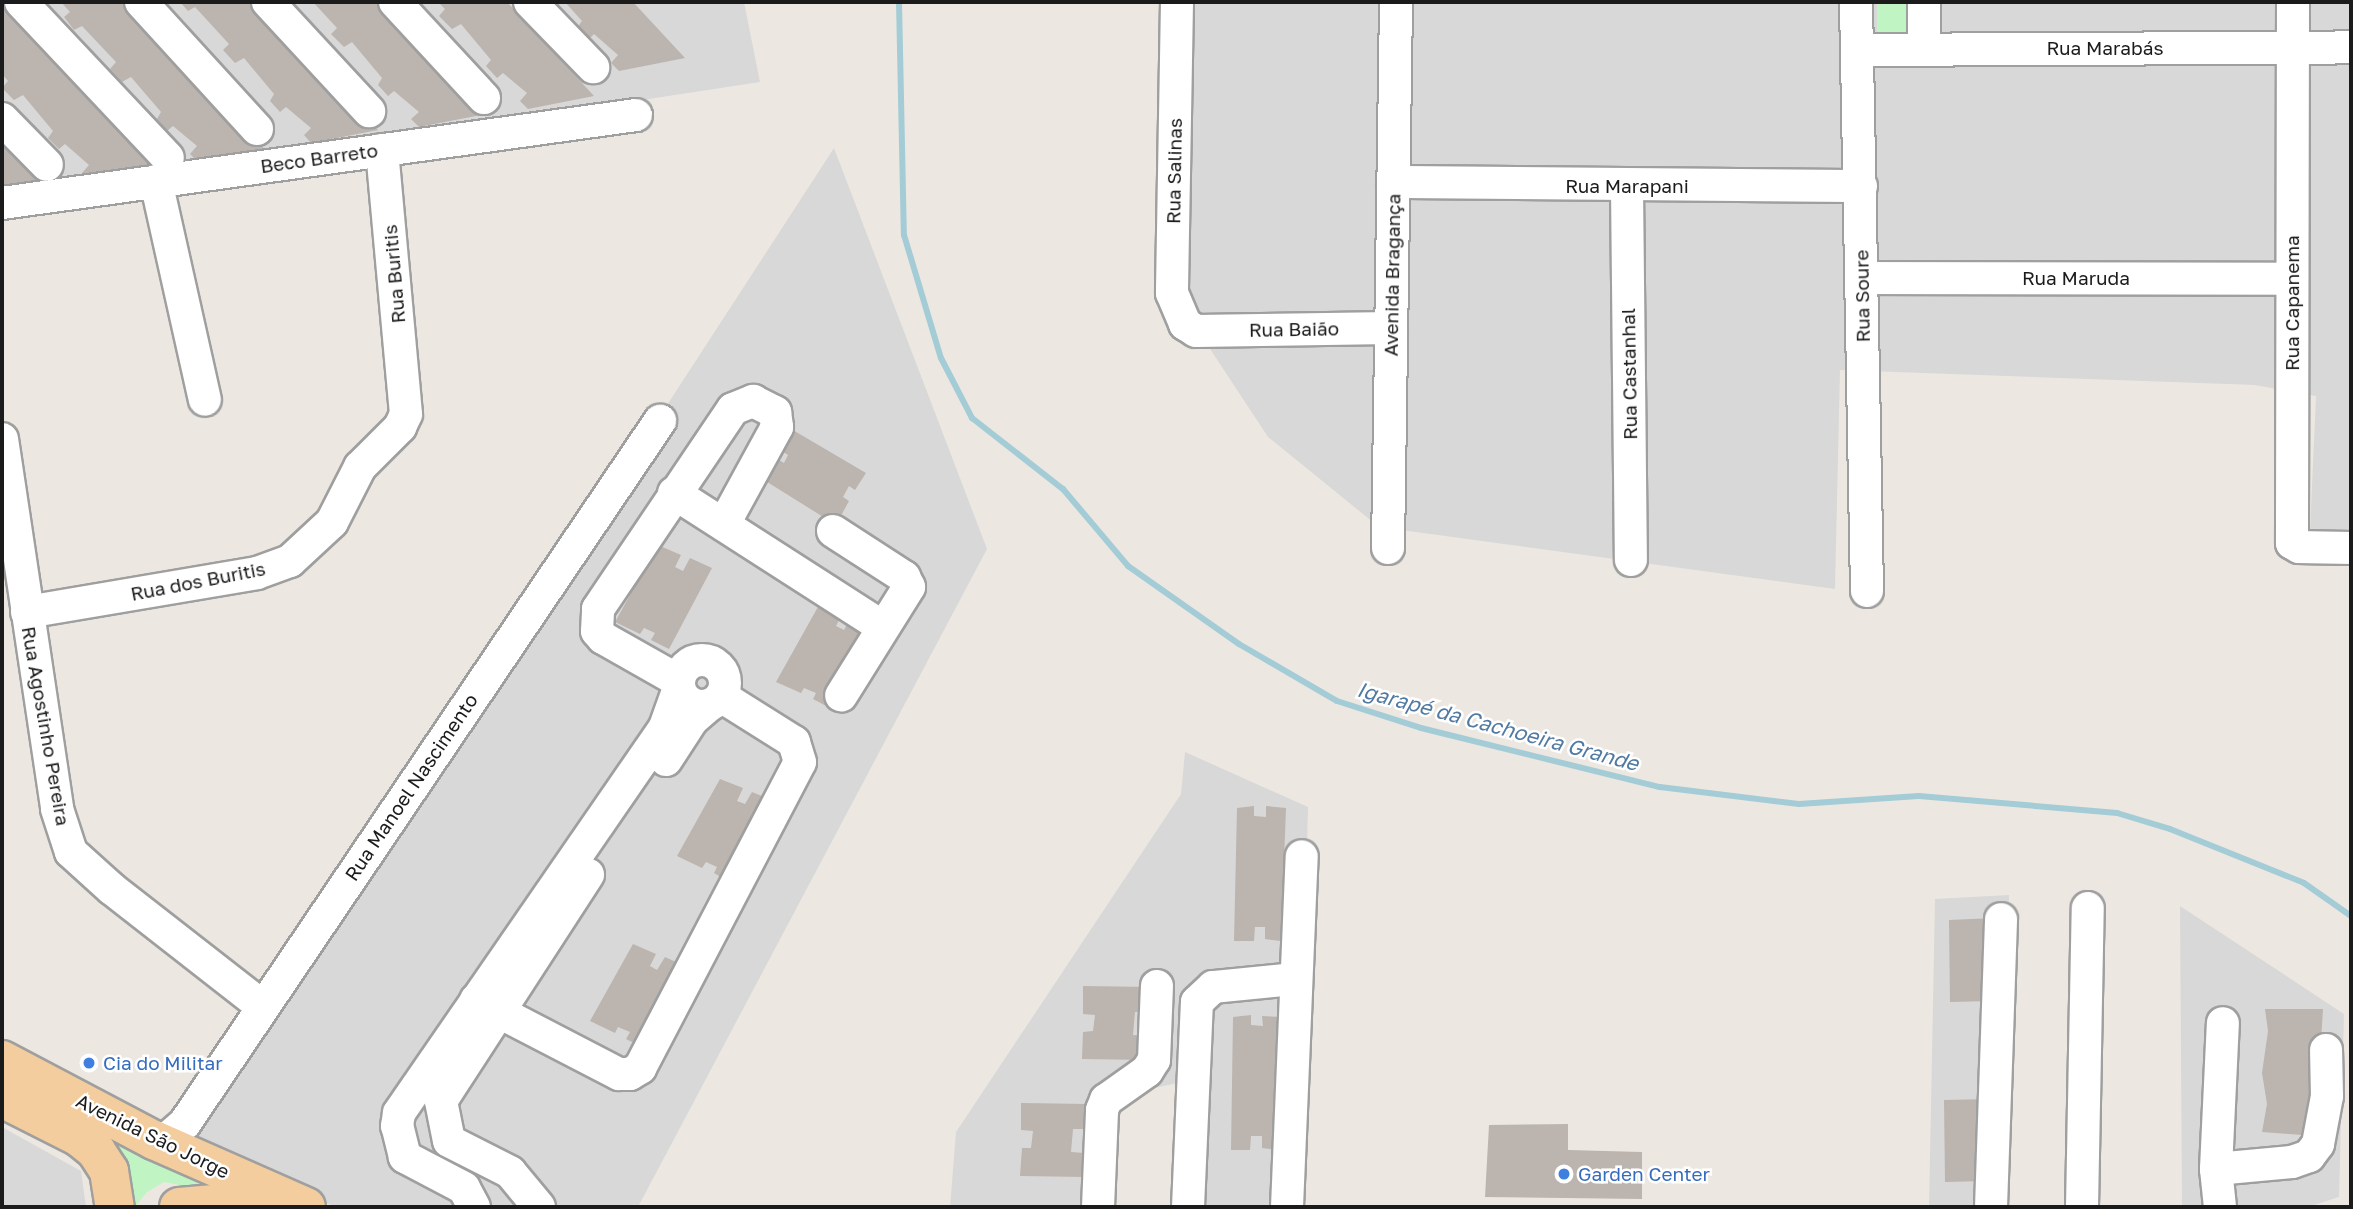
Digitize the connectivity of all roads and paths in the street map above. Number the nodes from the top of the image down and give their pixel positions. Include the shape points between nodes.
1 (21, 2) edge
2 (141, 2) edge
3 (268, 2) edge
4 (395, 2) edge
5 (530, 2) edge
6 (1177, 2) edge
7 (1396, 2) edge
8 (1857, 2) edge
9 (1924, 2) edge
10 (2293, 2) edge
11 (2351, 47) edge
12 (1924, 48) junction
13 (2293, 48) junction
14 (1858, 50) junction
15 (593, 67) dead end
16 (484, 98) dead end
17 (369, 111) dead end
18 (636, 115) dead end
19 (2, 119) edge
20 (257, 129) dead end
21 (382, 150) junction
22 (47, 165) dead end
23 (162, 169) junction
24 (1393, 182) junction
25 (1861, 186) junction
26 (1627, 187) junction
27 (2, 203) edge
28 (1862, 278) junction
29 (2291, 279) junction
30 (1391, 328) junction
31 (1196, 331) joint
32 (406, 399) joint
33 (205, 400) dead end
34 (660, 421) dead end
35 (2, 439) edge
36 (674, 492) junction
37 (724, 524) junction
38 (833, 531) dead end
39 (1388, 548) dead end
40 (2351, 548) edge
41 (1631, 560) dead end
42 (1867, 591) dead end
43 (27, 612) junction
44 (883, 627) junction
45 (679, 685) junction
46 (841, 696) dead end
47 (715, 701) junction
48 (1301, 856) dead end
49 (2088, 908) dead end
50 (2001, 919) dead end
51 (1295, 979) junction
52 (1157, 986) dead end
53 (486, 1005) junction
54 (262, 1006) junction
55 (2223, 1023) dead end
56 (2326, 1050) dead end
57 (2, 1060) edge
58 (2, 1098) edge
59 (154, 1140) junction
60 (449, 1142) junction
61 (401, 1147) junction
62 (2216, 1168) junction
63 (193, 1206) edge
64 (115, 1207) edge
65 (246, 1207) edge
66 (306, 1207) edge
67 (474, 1207) edge
68 (539, 1207) edge
69 (1098, 1207) edge
70 (1188, 1207) edge
71 (1287, 1207) edge
72 (1991, 1207) edge
73 (2082, 1207) edge
74 (2224, 1207) edge

1 - 23 street
2 - 20 street
3 - 17 street
4 - 16 street
5 - 15 street
6 - 31 street, Rua Salinas via 1172,293 1185,324
7 - 24 street, Avenida Bragança
8 - 14 street, Rua Soure
9 - 12 street
10 - 13 street, Rua Capanema
11 - 13 street, Rua Marabás
12 - 13 street, Rua Marabás
12 - 14 street, Rua Marabás
13 - 29 street, Rua Capanema
14 - 25 street, Rua Soure
18 - 21 street, Beco Barreto
19 - 22 street
21 - 23 street, Beco Barreto
21 - 32 street, Rua Buritis
23 - 27 street, Beco Barreto
23 - 33 street
24 - 26 street, Rua Marapani
24 - 30 street, Avenida Bragança
25 - 26 street, Rua Marapani
25 - 28 street, Rua Soure
26 - 41 street, Rua Castanhal
28 - 29 street, Rua Maruda
28 - 42 street, Rua Soure
29 - 40 street, Rua Capanema via 2292,542 2299,547
30 - 31 street, Rua Baião
30 - 39 street, Avenida Bragança
32 - 43 street, Rua dos Buritis via 400,427 360,467 332,522 289,561 257,573
34 - 54 street, Rua Manoel Nascimento
35 - 43 street, Rua Agostinho Pereira
36 - 37 street
36 - 37 street via 733,409 754,401 775,412 777,427
36 - 45 street via 598,609 596,620 603,638
37 - 44 street
38 - 44 street via 909,583
43 - 54 street, Rua Agostinho Pereira via 57,809 71,852
44 - 46 street
45 - 47 street via 687,701
45 - 47 street via 691,663 707,661 723,675
45 - 53 street via 665,727
47 - 53 street via 692,720
47 - 53 street via 794,742 800,762 640,1068 619,1074
48 - 51 street
49 - 73 street
50 - 72 street
51 - 70 street via 1213,987 1197,1002
51 - 71 street
52 - 69 street via 1154,1060 1147,1071 1106,1100 1102,1110
53 - 60 street via 441,1101
53 - 61 street via 399,1113
54 - 59 street, Rua Manoel Nascimento via 185,1123 169,1137
55 - 62 street
56 - 62 street via 2327,1096 2318,1144 2309,1156
57 - 59 main road, Avenida São Jorge
58 - 64 main road, Avenida São Jorge via 79,1137 109,1171
59 - 66 main road, Avenida São Jorge
60 - 61 street
60 - 68 street via 510,1172
61 - 67 street via 414,1164 464,1188
62 - 74 street
63 - 65 main road, Avenida São Jorge

